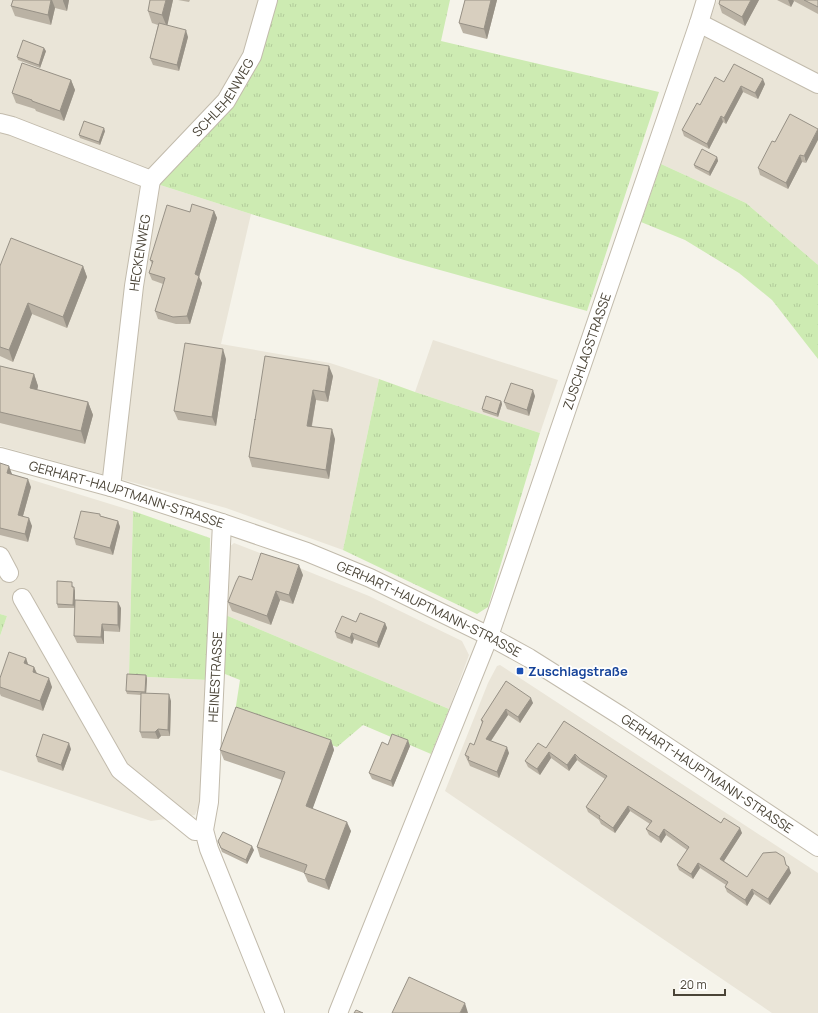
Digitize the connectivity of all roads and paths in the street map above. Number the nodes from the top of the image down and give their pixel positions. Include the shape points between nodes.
1 (268, 0) edge
2 (706, 0) edge
3 (699, 23) junction
4 (818, 84) edge
5 (0, 123) edge
6 (151, 180) junction
7 (0, 457) edge
8 (111, 487) junction
9 (222, 523) junction
10 (0, 556) edge
11 (9, 573) dead end
12 (22, 598) dead end
13 (489, 636) junction
14 (204, 830) junction
15 (818, 846) edge
16 (275, 1013) edge
17 (338, 1013) edge

1 - 6 street, SCHLEHENWEG via 252,56 226,101
2 - 3 street, ZUSCHLAGSTRASSE
3 - 4 street
3 - 13 street, ZUSCHLAGSTRASSE
5 - 6 street
6 - 8 street, HECKENWEG via 134,286
7 - 8 street, GERHART-HAUPTMANN-STRASSE
8 - 9 street, GERHART-HAUPTMANN-STRASSE
9 - 13 street, GERHART-HAUPTMANN-STRASSE via 307,552 370,578
9 - 14 street, HEINESTRASSE via 209,802
10 - 11 street
12 - 14 street via 120,770 195,831
13 - 15 street, GERHART-HAUPTMANN-STRASSE via 621,716
13 - 17 street, ZUSCHLAGSTRASSE
14 - 16 street, HEINESTRASSE via 209,849

